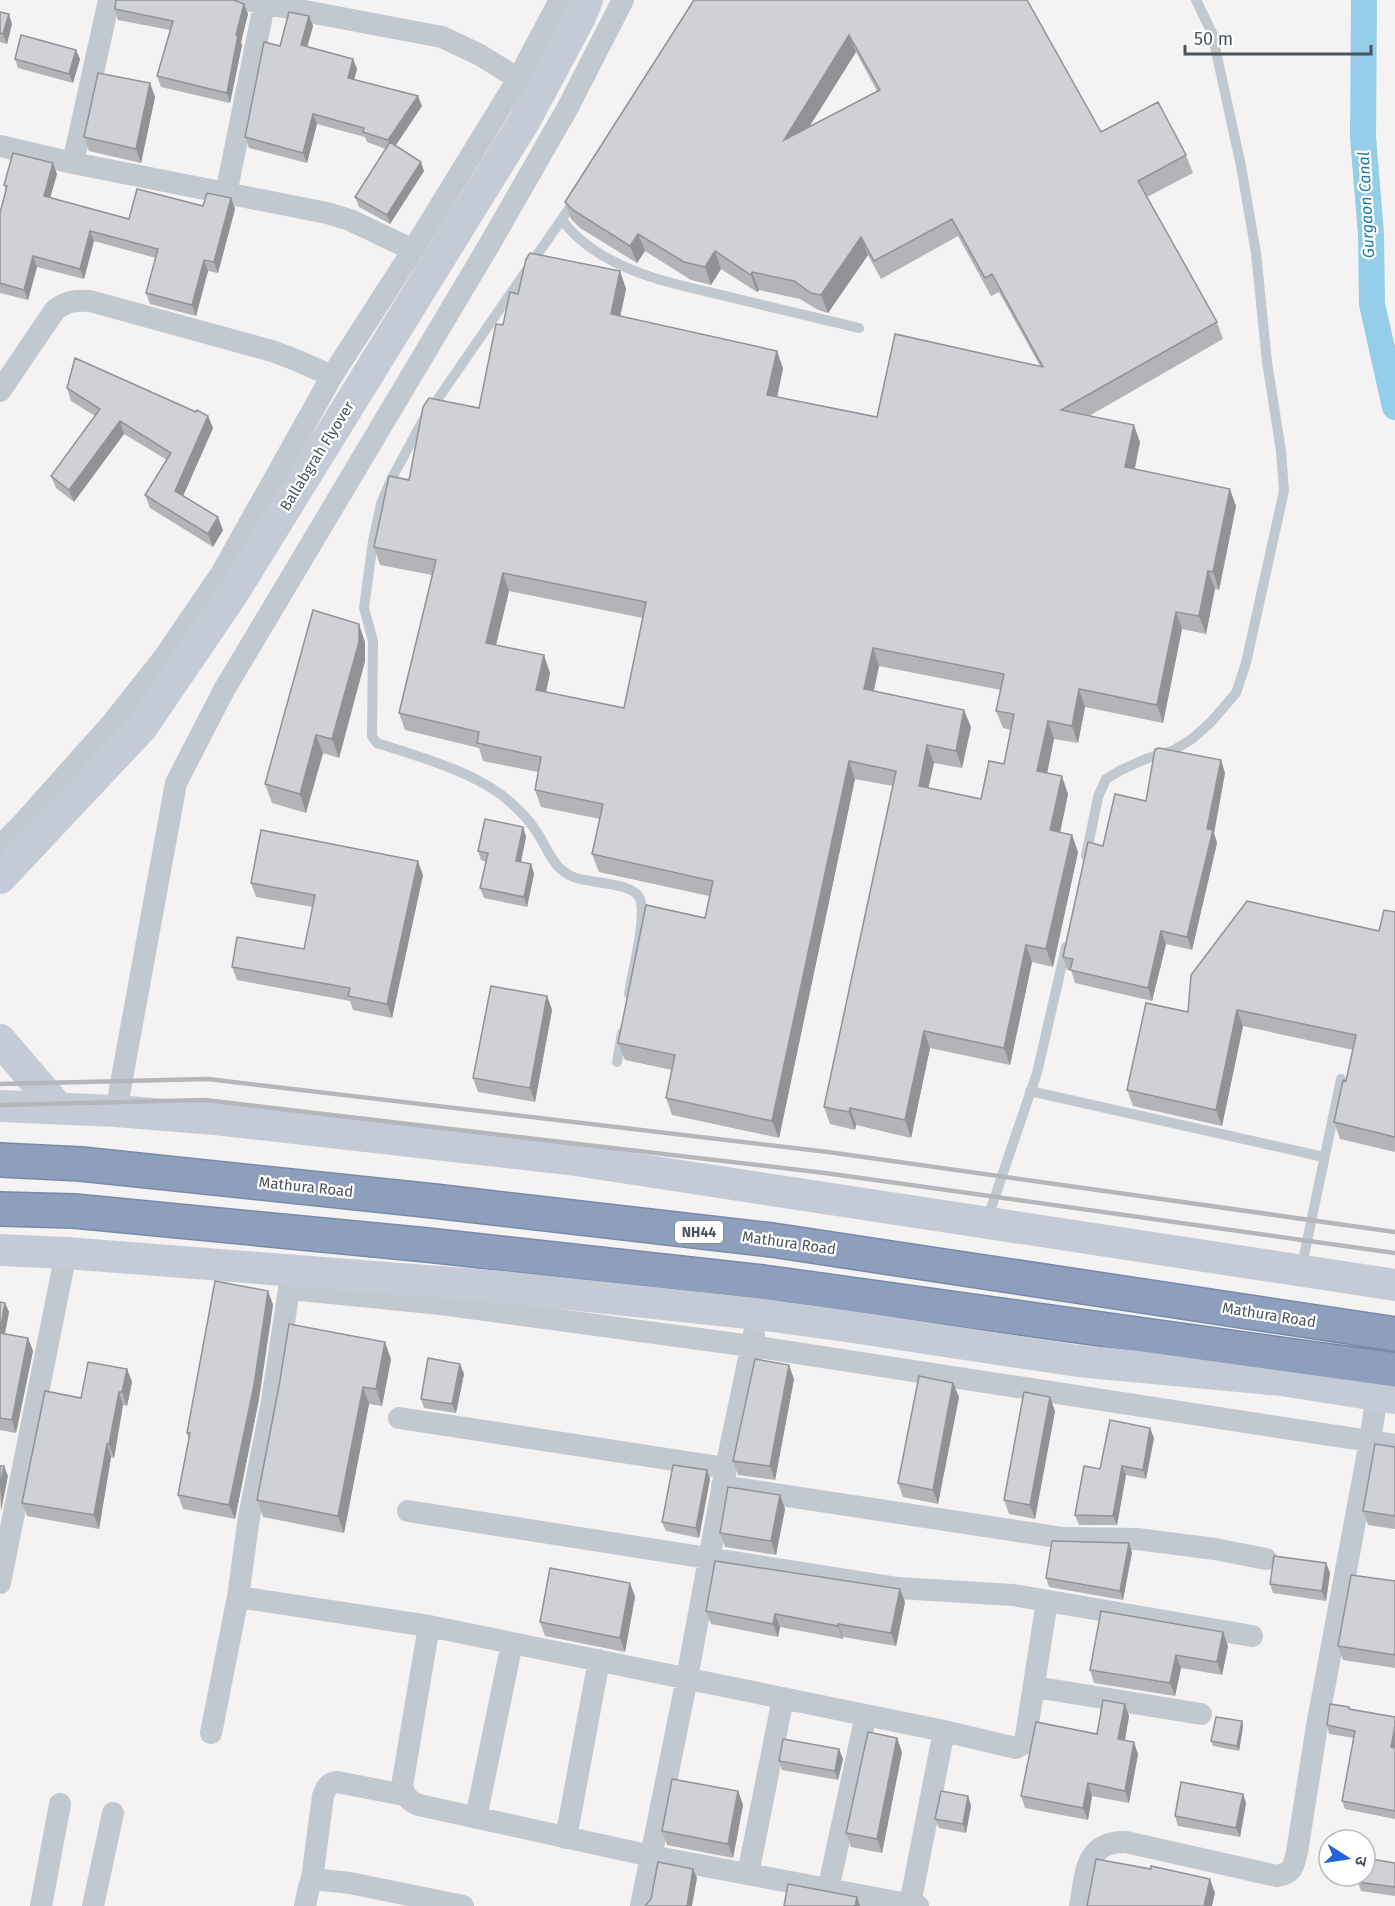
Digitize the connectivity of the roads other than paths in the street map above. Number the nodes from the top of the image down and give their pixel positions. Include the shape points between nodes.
1 (109, 0) edge
2 (560, 0) edge
3 (587, 0) edge
4 (623, 0) edge
5 (1196, 0) edge
6 (258, 1) edge
7 (518, 79) junction
8 (567, 109) junction
9 (0, 146) edge
10 (73, 163) junction
11 (580, 191) edge
12 (226, 194) junction
13 (562, 220) junction
14 (413, 250) junction
15 (859, 328) dead end
16 (332, 376) junction
17 (0, 391) edge
18 (0, 846) edge
19 (1083, 867) edge
20 (0, 878) edge
21 (1068, 935) edge
22 (0, 1040) edge
23 (617, 1062) edge
24 (1341, 1079) edge
25 (1030, 1091) junction
26 (0, 1106) edge
27 (58, 1108) junction
28 (116, 1111) junction
29 (1324, 1157) junction
30 (0, 1160) edge
31 (0, 1209) edge
32 (986, 1223) junction
33 (0, 1250) edge
34 (66, 1253) junction
35 (1300, 1271) junction
36 (291, 1281) junction
37 (1395, 1285) edge
38 (757, 1314) junction
39 (1395, 1334) edge
40 (751, 1346) junction
41 (1389, 1388) edge
42 (399, 1418) dead end
43 (1370, 1441) junction
44 (1395, 1445) edge
45 (724, 1477) junction
46 (408, 1511) dead end
47 (7, 1514) edge
48 (710, 1559) junction
49 (1266, 1559) dead end
50 (0, 1582) edge
51 (238, 1597) junction
52 (1047, 1601) junction
53 (429, 1626) junction
54 (1252, 1636) dead end
55 (512, 1643) junction
56 (599, 1660) junction
57 (687, 1678) junction
58 (1035, 1687) junction
59 (783, 1698) junction
60 (1201, 1714) dead end
61 (866, 1715) junction
62 (944, 1731) junction
63 (211, 1733) dead end
64 (404, 1795) junction
65 (60, 1804) dead end
66 (113, 1813) dead end
67 (476, 1818) junction
68 (566, 1838) junction
69 (651, 1856) junction
70 (748, 1874) junction
71 (312, 1879) junction
72 (828, 1890) junction
73 (914, 1905) edge
74 (41, 1906) edge
75 (93, 1906) edge
76 (305, 1906) edge
77 (464, 1906) edge
78 (641, 1906) edge
79 (1080, 1906) edge

1 - 10 street
2 - 7 street
3 - 20 main road, Ballabgrah Flyover, bridge via 525,120 233,593 142,727
4 - 8 street
5 - 19 lane via 1212,33 1241,166 1256,253 1284,491 1236,693 1192,739 1172,752 1148,758 1106,779 1098,797
6 - 7 street via 442,37
6 - 12 street
7 - 8 street
7 - 14 street
8 - 28 street via 224,690 176,783
9 - 10 street
10 - 12 street
11 - 13 lane
12 - 14 street via 327,213
13 - 15 lane via 572,234 590,247 621,266 655,279
13 - 23 lane via 422,422 381,504 364,609 373,640 372,736 377,742 475,779 509,801 535,829 551,860 570,876 628,888 639,897 643,913
14 - 16 street
16 - 17 street via 272,351 76,300 55,310
16 - 18 street via 221,574 165,656 112,723
21 - 25 lane
22 - 27 main road
24 - 29 lane
25 - 29 lane
25 - 32 lane
26 - 27 main road
27 - 28 main road
28 - 32 main road via 569,1159
29 - 35 lane
30 - 39 highway, Mathura Road / NH44 via 81,1164 772,1240
31 - 41 highway via 74,1211 763,1282
32 - 35 main road
33 - 34 main road
34 - 36 main road
34 - 47 street
35 - 37 main road
36 - 38 main road via 503,1287
36 - 40 street
36 - 51 street
38 - 40 street
38 - 41 main road via 1078,1361
40 - 43 street
40 - 45 street
41 - 43 street
42 - 45 street
43 - 44 street
43 - 79 street via 1292,1869 1276,1876 1117,1842 1094,1852 1088,1863
45 - 48 street
45 - 49 street via 1063,1538 1137,1539
46 - 48 street
47 - 50 street
48 - 52 street via 898,1588 1013,1595
48 - 57 street
51 - 53 street
51 - 63 street
52 - 54 street
52 - 58 street
53 - 55 street
53 - 64 street via 402,1786
55 - 56 street
55 - 67 street
56 - 57 street
56 - 68 street
57 - 59 street
57 - 69 street
58 - 60 street
58 - 62 street via 1026,1736 1020,1747
59 - 61 street
59 - 70 street
61 - 62 street
61 - 72 street
62 - 73 street
64 - 67 street via 419,1805
64 - 71 street via 337,1782 327,1786
65 - 74 street
66 - 75 street
67 - 68 street
68 - 69 street
69 - 70 street
69 - 78 street
70 - 72 street
71 - 76 street
71 - 77 street
72 - 73 street

